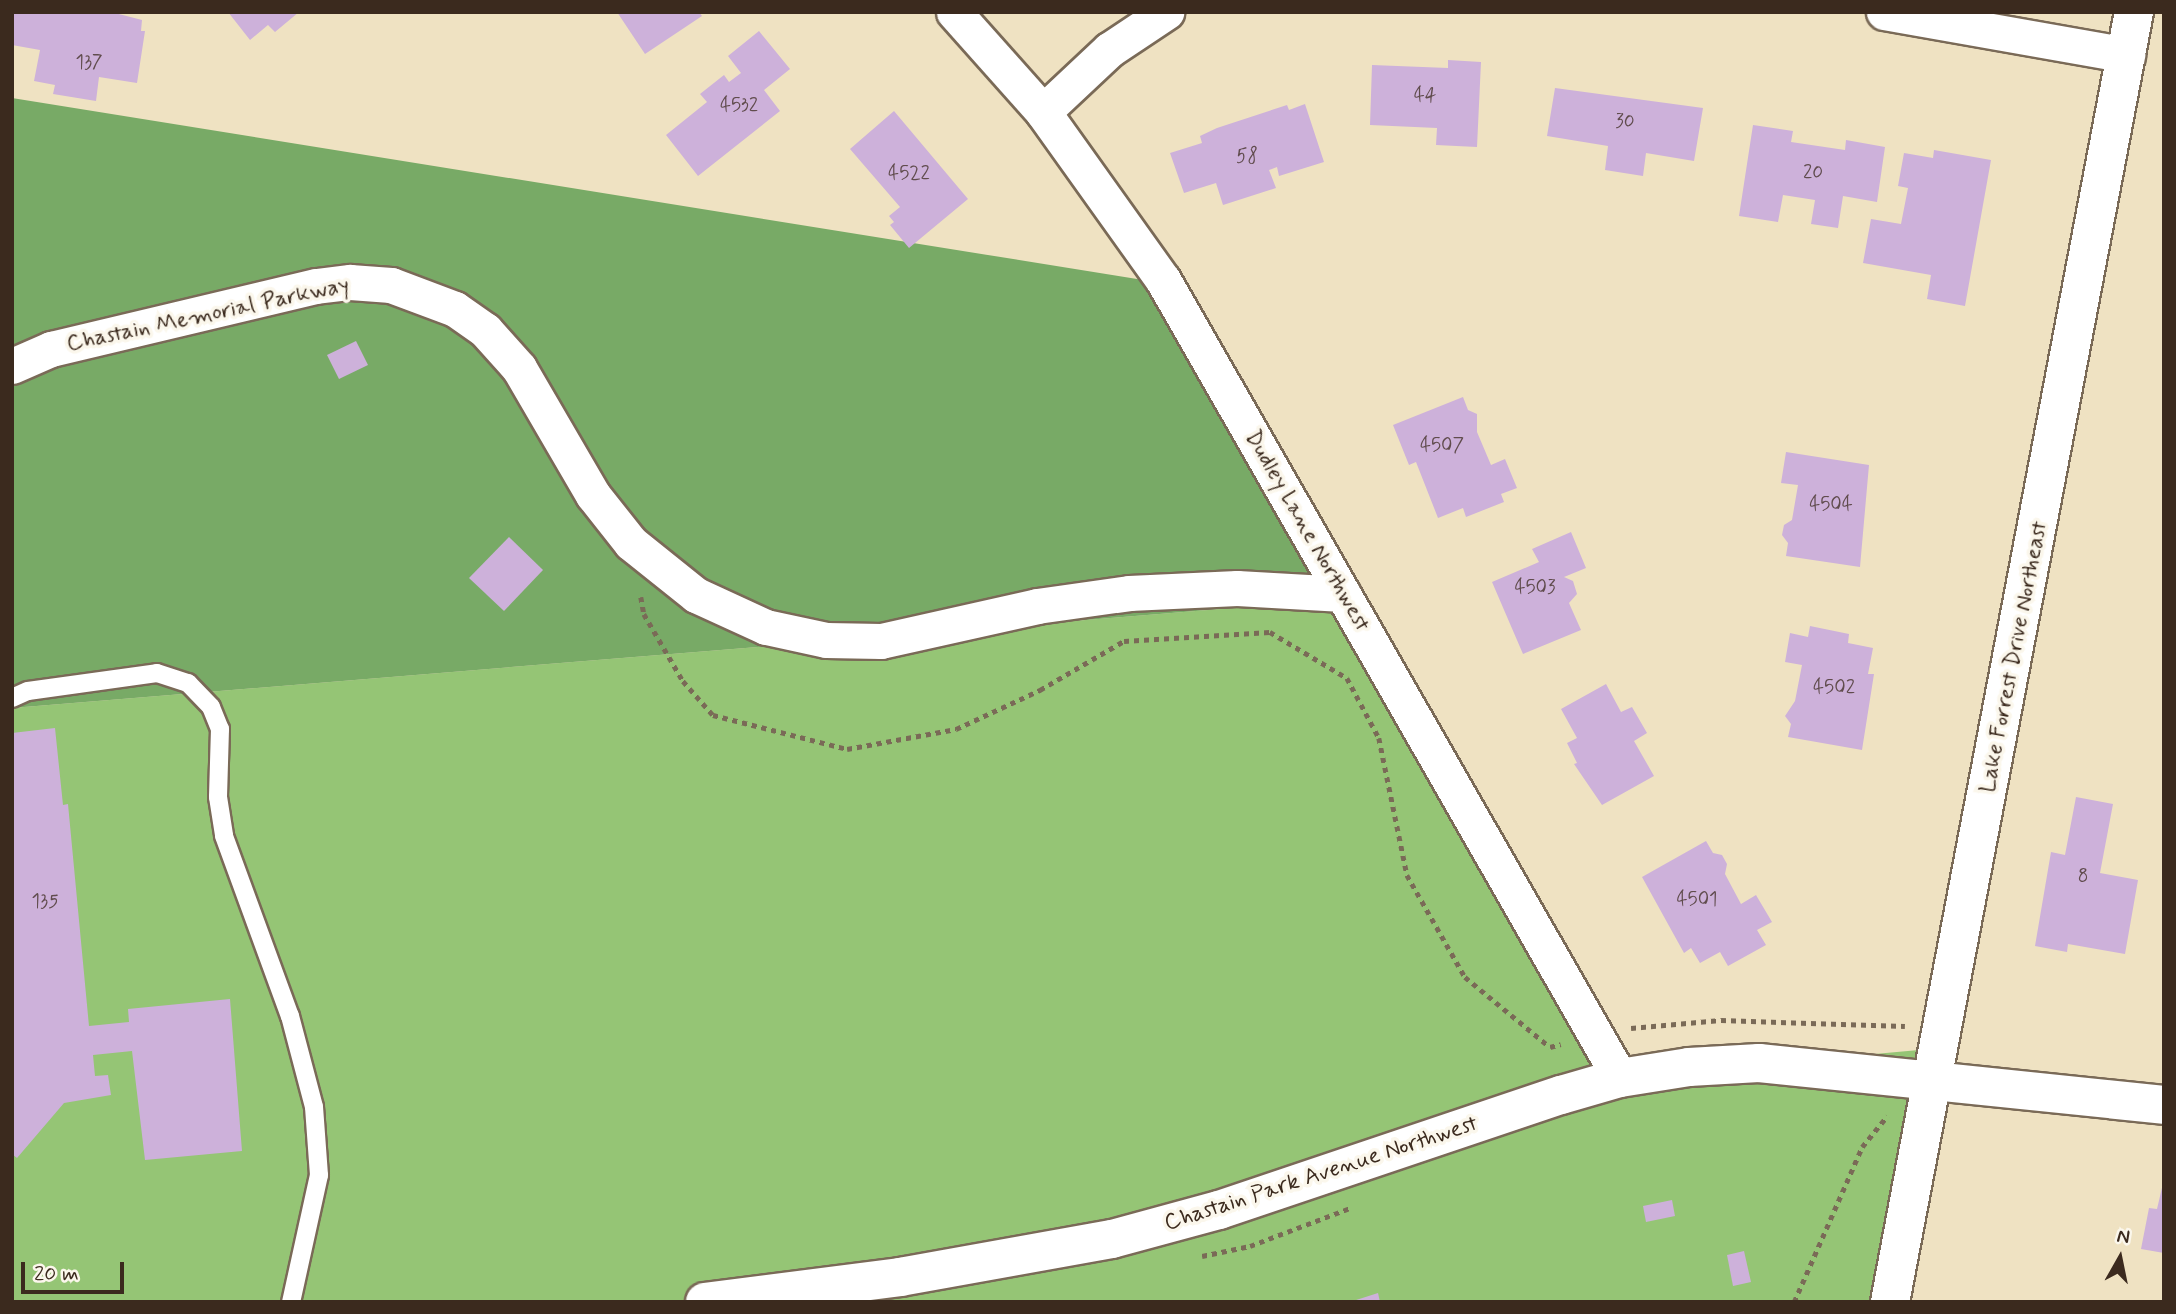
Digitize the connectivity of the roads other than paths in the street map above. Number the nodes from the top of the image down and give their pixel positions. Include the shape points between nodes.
1 (954, 12) edge
2 (1166, 12) edge
3 (1884, 12) edge
4 (2134, 12) edge
5 (2127, 55) junction
6 (1043, 112) junction
7 (12, 366) edge
8 (1343, 594) junction
9 (12, 698) edge
10 (1620, 1078) junction
11 (1918, 1078) junction
12 (2164, 1105) edge
13 (290, 1302) edge
14 (705, 1302) edge
15 (1890, 1302) edge

1 - 6 street, Dudley Lane Northwest
2 - 6 street via 1109,50
3 - 5 street
4 - 5 street, Lake Forrest Drive Northeast
5 - 11 street, Lake Forrest Drive Northeast
6 - 8 street, Dudley Lane Northwest via 1163,281
7 - 8 street, Chastain Memorial Parkway via 51,349 316,286 350,282 391,285 424,294 485,330 519,368 593,495 631,543 696,595 766,627 826,639 918,637 1037,607 1129,593 1237,588
8 - 10 street, Dudley Lane Northwest
9 - 13 lane via 28,691 157,673 188,683 211,707 220,729 218,797 225,836 290,1016 314,1107 318,1175
10 - 11 street, Chastain Park Avenue Northwest via 1689,1067 1759,1063
10 - 14 street, Chastain Park Avenue Northwest via 1219,1210 1112,1239 900,1278
11 - 12 street, Chastain Park Avenue Northwest
11 - 15 street, Lake Forrest Drive Northeast

